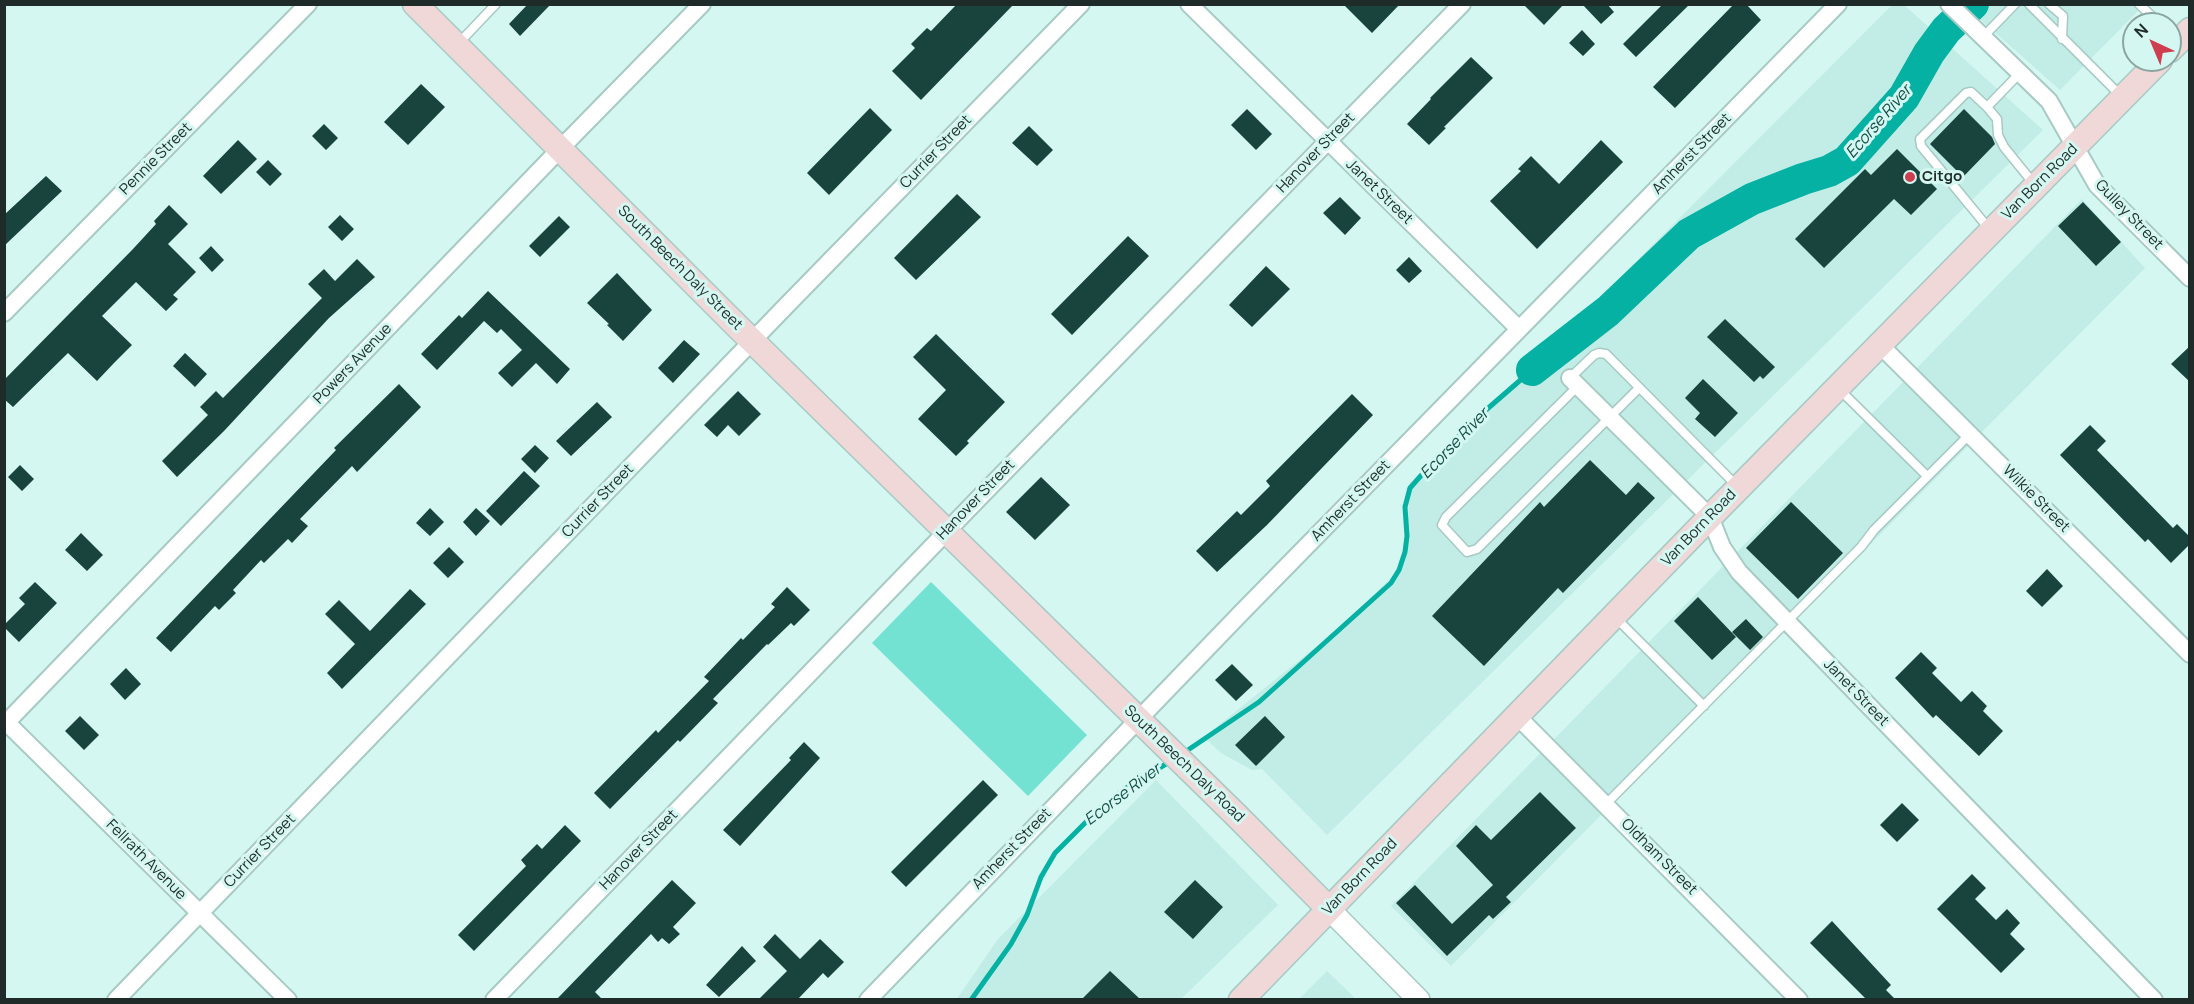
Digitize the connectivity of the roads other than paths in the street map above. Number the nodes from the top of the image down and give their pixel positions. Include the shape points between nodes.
1 (308, 4) edge
2 (415, 4) edge
3 (496, 4) edge
4 (702, 4) edge
5 (1081, 4) edge
6 (1189, 4) edge
7 (1462, 4) edge
8 (1838, 4) edge
9 (1949, 4) edge
10 (2016, 4) edge
11 (2029, 4) edge
12 (2049, 4) edge
13 (1978, 33) junction
14 (2062, 39) junction
15 (457, 45) junction
16 (2148, 72) edge
17 (2020, 73) junction
18 (2123, 98) junction
19 (1987, 107) junction
20 (1327, 141) junction
21 (2076, 147) junction
22 (561, 148) junction
23 (2036, 187) junction
24 (1991, 231) junction
25 (2190, 278) edge
26 (4, 313) edge
27 (1519, 329) junction
28 (752, 341) junction
29 (1880, 345) junction
30 (1574, 382) junction
31 (1838, 387) junction
32 (1640, 388) junction
33 (1611, 418) junction
34 (1971, 433) junction
35 (1927, 476) junction
36 (1738, 488) junction
37 (1710, 517) junction
38 (946, 532) junction
39 (1614, 616) junction
40 (1787, 622) junction
41 (2190, 654) edge
42 (1704, 706) junction
43 (1517, 716) junction
44 (1138, 720) junction
45 (5, 723) edge
46 (1606, 804) junction
47 (1329, 909) junction
48 (200, 913) junction
49 (116, 999) edge
50 (288, 999) edge
51 (494, 999) edge
52 (868, 999) edge
53 (1241, 999) edge
54 (1419, 999) edge
55 (1799, 999) edge
56 (2154, 999) edge

1 - 26 street, Pennie Street
2 - 15 main road, South Beech Daly Street
3 - 15 lane
4 - 22 street, Powers Avenue
5 - 28 street, Currier Street
6 - 20 street, Janet Street
7 - 20 street, Hanover Street
8 - 27 street, Amherst Street
9 - 13 street, Gulley Street
10 - 13 lane
11 - 14 lane
12 - 14 lane via 2063,16
13 - 17 street, Gulley Street
14 - 18 lane
15 - 22 main road, South Beech Daly Street
16 - 18 main road, Van Born Road
17 - 19 lane
17 - 21 street, Gulley Street via 2049,101
18 - 21 main road, Van Born Road
19 - 23 lane via 1997,119 2004,147
19 - 24 lane via 1971,92 1966,93 1920,139 1921,146
20 - 27 street, Janet Street
20 - 38 street, Hanover Street
21 - 23 main road, Van Born Road
21 - 25 street, Gulley Street via 2097,185
22 - 28 main road, South Beech Daly Street
22 - 45 street, Powers Avenue
23 - 24 main road, Van Born Road
24 - 29 main road, Van Born Road
27 - 44 street, Amherst Street
28 - 38 main road, South Beech Daly Street
28 - 48 street, Currier Street
29 - 31 main road, Van Born Road
29 - 34 street, Wilkie Street
30 - 32 lane via 1599,353 1606,354
30 - 33 street, Janet Street
30 - 33 lane via 1446,517 1442,525 1467,552 1477,549
31 - 35 lane
31 - 36 main road, Van Born Road
32 - 33 lane
32 - 36 lane
33 - 37 street, Janet Street
34 - 35 lane
34 - 41 street, Wilkie Street
35 - 40 lane
36 - 37 main road, Van Born Road
37 - 39 main road, Van Born Road
37 - 40 street, Janet Street via 1738,572
38 - 44 main road, South Beech Daly Road
38 - 51 street, Hanover Street
39 - 42 lane
39 - 43 main road, Van Born Road
40 - 42 lane
40 - 56 street, Janet Street
42 - 46 lane
43 - 46 street, Oldham Street
43 - 47 main road, Van Born Road
44 - 47 main road, South Beech Daly Road
44 - 52 street, Amherst Street
45 - 48 street, Fellrath Avenue
46 - 55 street, Oldham Street
47 - 53 main road, Van Born Road
47 - 54 street, South Beech Daly Road
48 - 49 street, Currier Street
48 - 50 street, Fellrath Avenue

